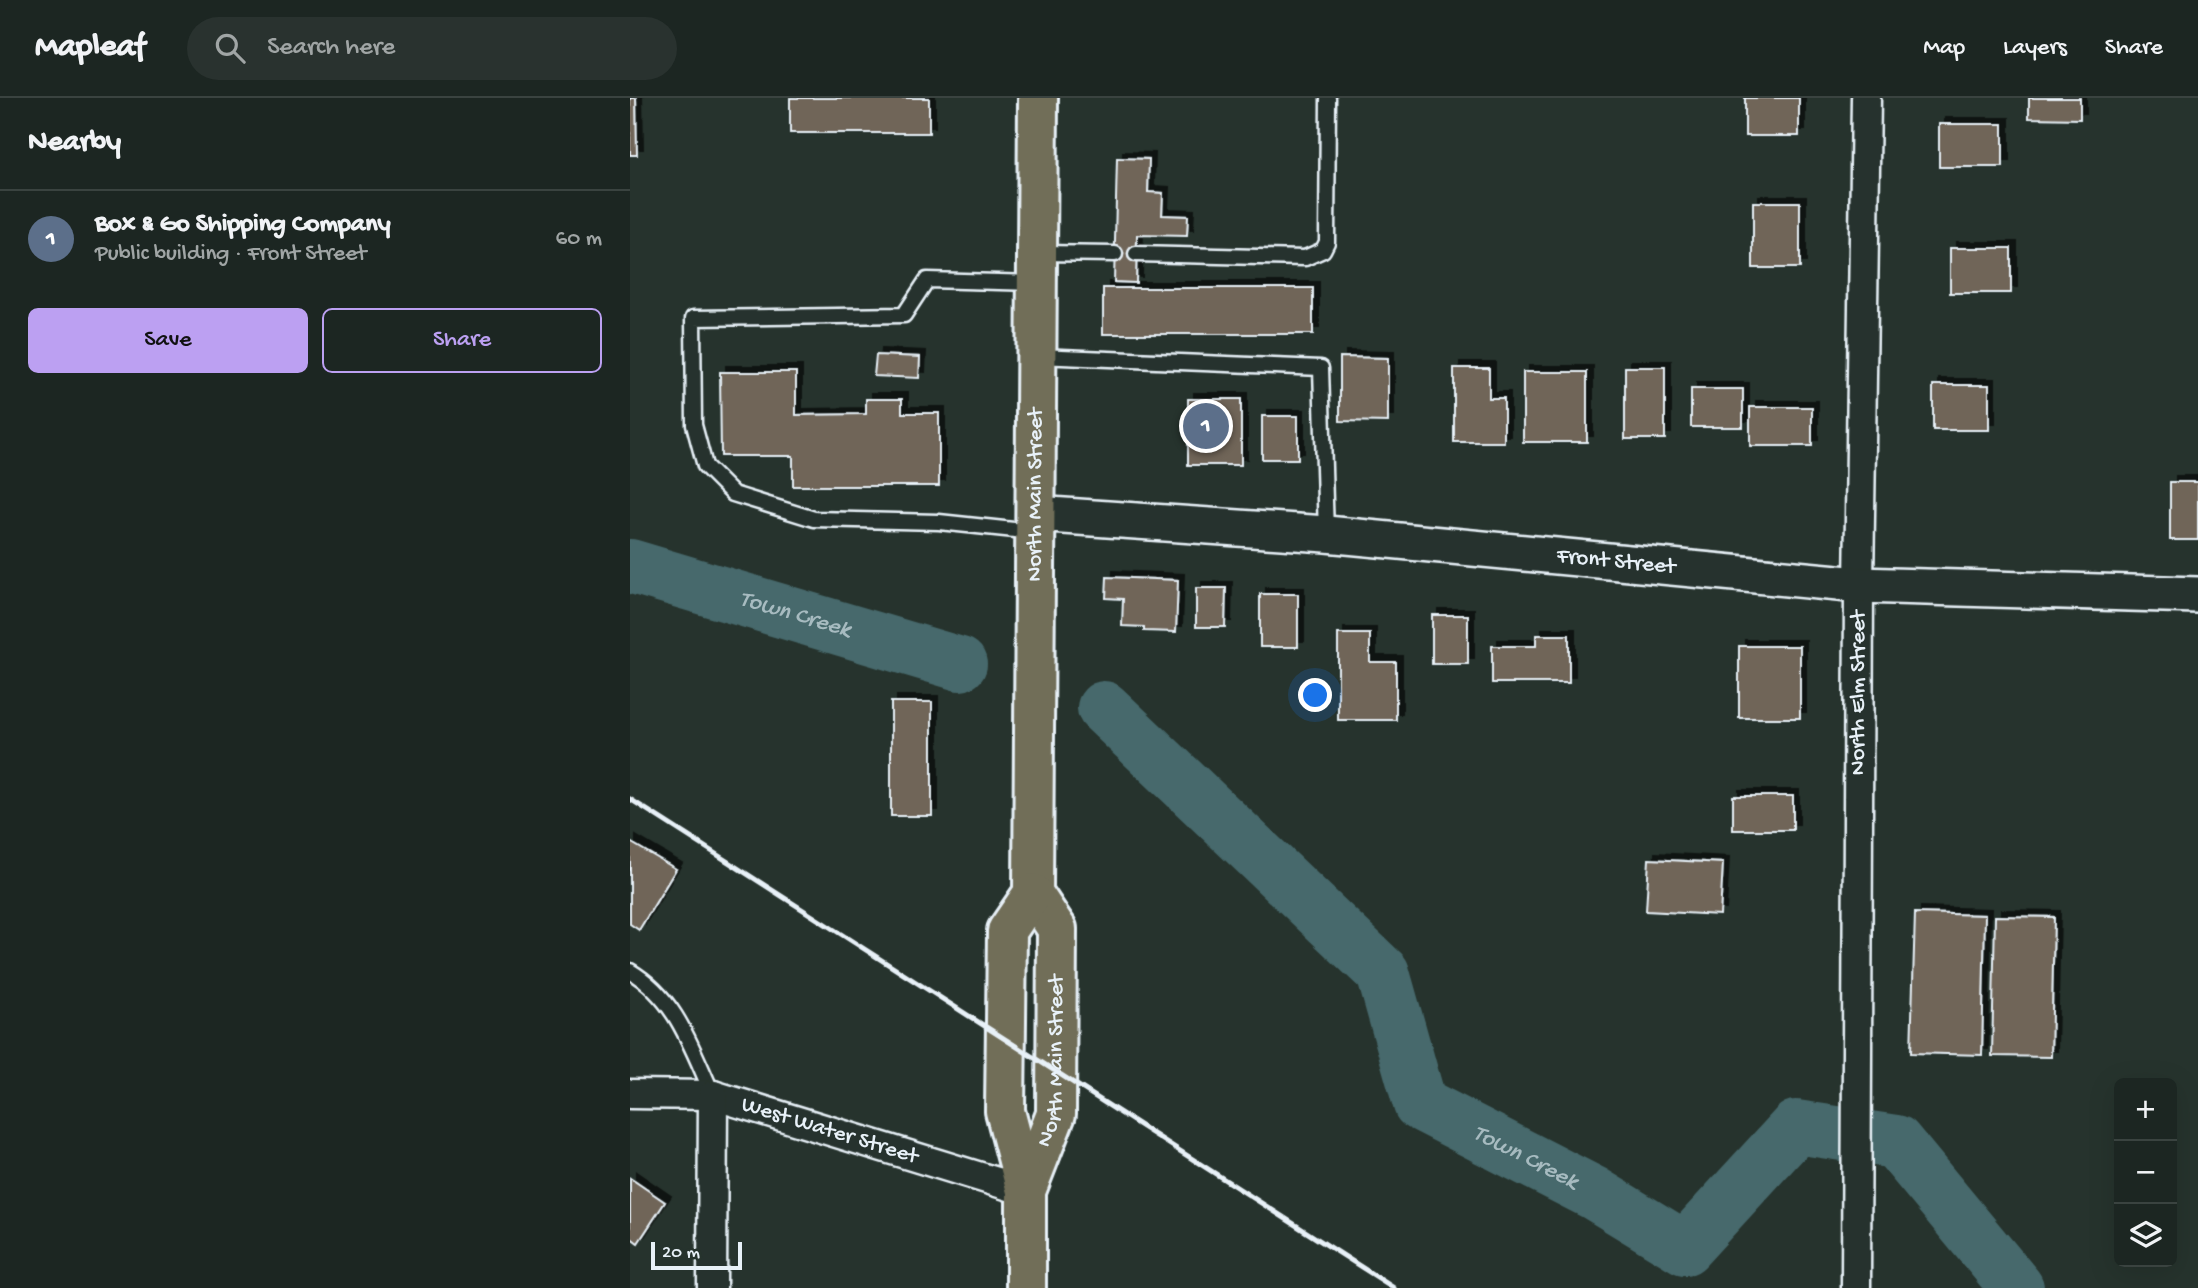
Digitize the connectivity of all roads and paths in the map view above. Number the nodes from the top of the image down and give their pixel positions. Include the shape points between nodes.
1 (1038, 98) edge
2 (1328, 98) edge
3 (1866, 98) edge
4 (1115, 254) dead end
5 (1136, 254) dead end
6 (1037, 268) junction
7 (1038, 356) junction
8 (1035, 523) junction
9 (1326, 534) junction
10 (1859, 585) junction
11 (2198, 595) edge
12 (1033, 893) junction
13 (630, 971) edge
14 (630, 1094) edge
15 (713, 1095) junction
16 (1026, 1191) junction
17 (712, 1288) edge
18 (1026, 1288) edge
19 (1856, 1288) edge

1 - 6 main road, North Main Street
2 - 5 lane via 1327,242 1323,250 1305,258
3 - 10 street, North Elm Street
4 - 6 lane
6 - 7 main road, North Main Street
6 - 8 lane via 927,280 904,315 693,318 694,425 705,466 733,494 814,519
7 - 8 main road, North Main Street
7 - 9 lane via 1321,368
8 - 9 street, Front Street
8 - 12 main road, North Main Street
9 - 10 street, Front Street
10 - 11 street, Front Street
10 - 19 street, North Elm Street
12 - 16 main road, North Main Street via 1007,931 1005,1111
12 - 16 main road, North Main Street via 1056,929 1056,1114
13 - 15 lane via 674,1009
14 - 15 street, West Water Street
15 - 16 street, West Water Street
15 - 17 street
16 - 18 main road, North Main Street

